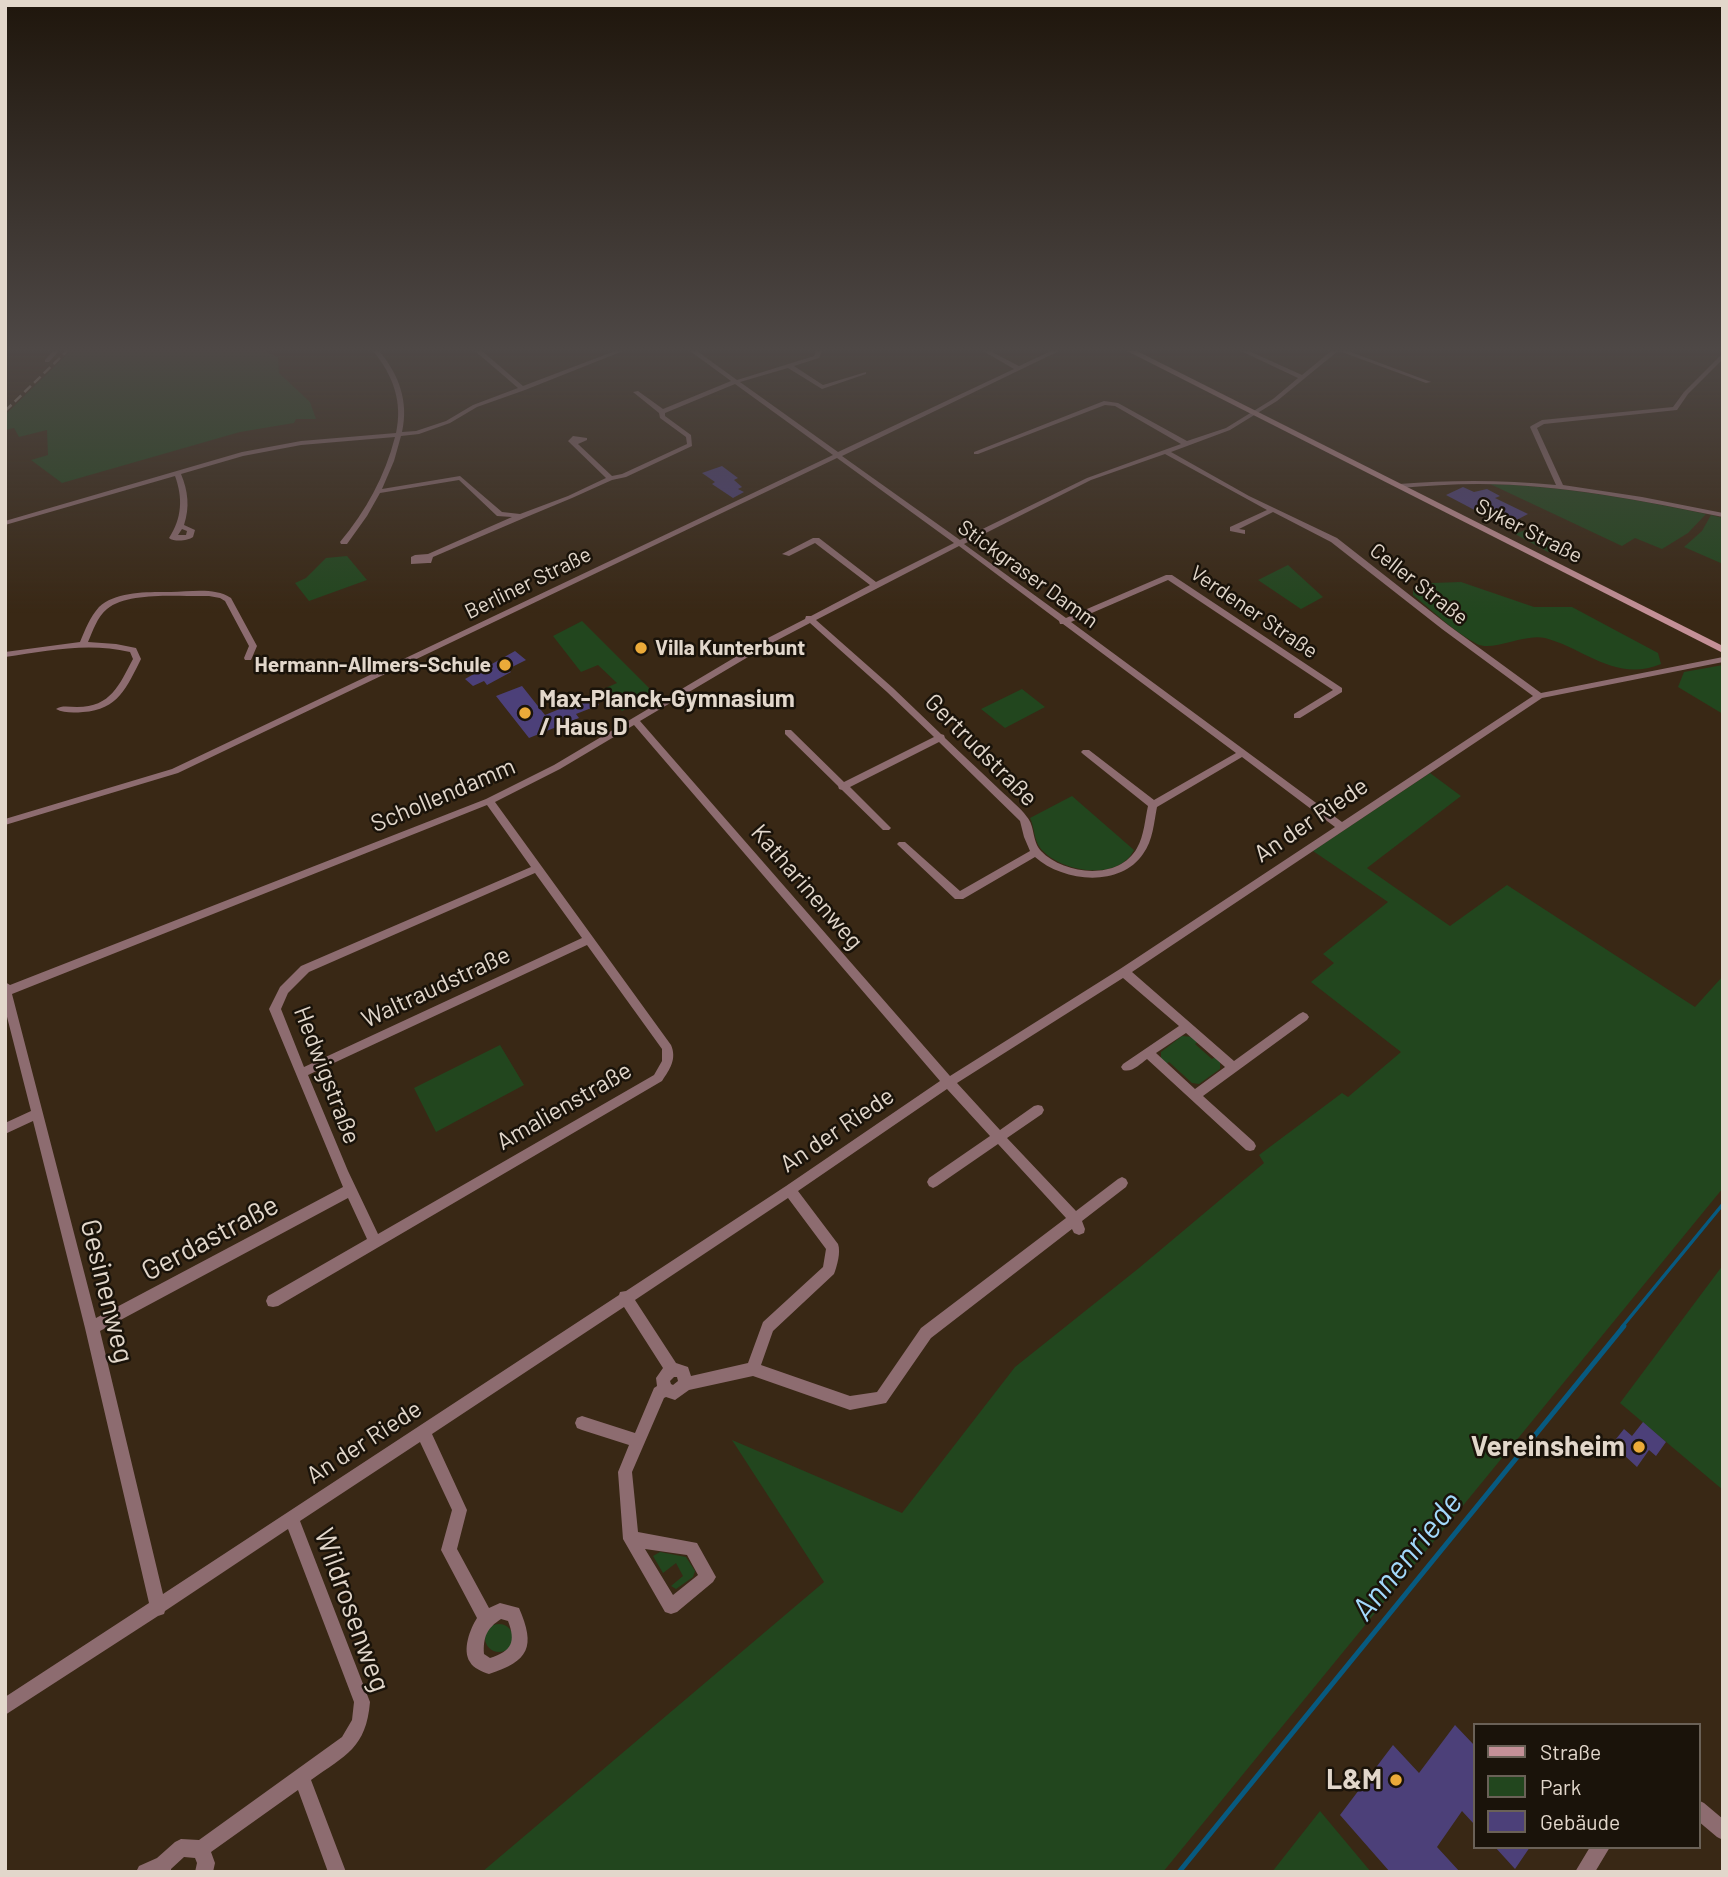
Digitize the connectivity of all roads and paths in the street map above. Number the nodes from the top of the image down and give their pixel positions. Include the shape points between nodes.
1 (371, 439) edge
2 (396, 439) edge
3 (690, 439) edge
4 (814, 439) edge
5 (869, 439) edge
6 (1013, 439) edge
7 (1177, 439) edge
8 (1202, 439) edge
9 (1305, 439) edge
10 (1538, 439) edge
11 (576, 443) dead end
12 (1187, 444) junction
13 (1165, 451) junction
14 (976, 453) dead end
15 (836, 454) junction
16 (177, 472) junction
17 (610, 478) junction
18 (1399, 486) junction
19 (1560, 486) junction
20 (376, 492) junction
21 (1272, 510) junction
22 (500, 514) junction
23 (1723, 515) edge
24 (522, 516) junction
25 (5, 523) edge
26 (181, 526) dead end
27 (498, 526) junction
28 (1242, 532) dead end
29 (344, 542) dead end
30 (959, 543) junction
31 (786, 554) dead end
32 (429, 556) dead end
33 (874, 586) junction
34 (809, 618) junction
35 (1063, 622) junction
36 (84, 642) junction
37 (1723, 650) edge
38 (5, 655) edge
39 (248, 658) dead end
40 (1723, 659) edge
41 (1539, 696) junction
42 (60, 709) dead end
43 (1297, 716) dead end
44 (634, 720) junction
45 (788, 732) dead end
46 (941, 737) junction
47 (1086, 752) dead end
48 (1243, 753) junction
49 (842, 787) junction
50 (489, 801) junction
51 (1153, 805) junction
52 (5, 822) edge
53 (1341, 826) junction
54 (886, 828) dead end
55 (902, 844) dead end
56 (1036, 852) junction
57 (537, 868) junction
58 (587, 940) junction
59 (1124, 972) junction
60 (6, 990) edge
61 (1303, 1017) dead end
62 (1186, 1027) junction
63 (1147, 1053) junction
64 (1127, 1067) dead end
65 (1233, 1067) junction
66 (302, 1073) junction
67 (948, 1082) junction
68 (1196, 1095) junction
69 (1038, 1110) dead end
70 (36, 1114) junction
71 (5, 1129) edge
72 (998, 1136) junction
73 (1251, 1146) dead end
74 (933, 1182) dead end
75 (1122, 1183) dead end
76 (350, 1190) junction
77 (790, 1190) junction
78 (1077, 1224) junction
79 (375, 1242) junction
80 (625, 1297) junction
81 (273, 1301) dead end
82 (92, 1328) junction
83 (753, 1369) junction
84 (672, 1370) junction
85 (685, 1384) junction
86 (664, 1389) junction
87 (582, 1423) dead end
88 (423, 1431) junction
89 (638, 1441) junction
90 (290, 1518) junction
91 (631, 1539) junction
92 (158, 1608) junction
93 (486, 1618) dead end
94 (5, 1707) edge
95 (302, 1778) junction
96 (1700, 1811) edge
97 (1723, 1831) edge
98 (201, 1849) junction
99 (1600, 1849) edge
100 (162, 1868) edge
101 (145, 1872) edge
102 (204, 1872) edge
103 (337, 1872) edge
104 (1584, 1872) edge

1 - 16 street via 265,449
2 - 20 street
3 - 17 street via 691,444 624,476
4 - 15 street, Stickgraser Damm
5 - 15 street, Berliner Straße
6 - 14 street
7 - 12 street
8 - 12 street, Schollendamm
9 - 18 main road, Syker Straße
10 - 19 street
11 - 17 street
12 - 13 street, Schollendamm
13 - 21 street, Celler Straße
13 - 30 street, Schollendamm via 1089,479
15 - 30 street, Stickgraser Damm
15 - 52 street, Berliner Straße via 175,771
16 - 25 street
16 - 26 street via 186,499
17 - 24 street
18 - 19 street via 1506,481
18 - 37 main road, Syker Straße
19 - 23 street
20 - 22 street via 460,478
20 - 29 street
21 - 28 street via 1233,529
21 - 41 street, Celler Straße via 1334,540
22 - 24 street
22 - 27 street
24 - 27 street
27 - 32 street
30 - 33 street, Schollendamm
30 - 35 street, Stickgraser Damm
31 - 33 street via 816,540
33 - 34 street, Schollendamm
34 - 44 street, Schollendamm
34 - 46 street, Gertrudstraße
35 - 43 street, Verdener Straße via 1169,577 1339,690
35 - 48 street, Stickgraser Damm
36 - 38 street
36 - 39 street via 97,615 125,598 209,594 229,600 253,646
36 - 42 street via 133,650 137,659 117,697 81,711
40 - 41 street, An der Riede
41 - 53 street, An der Riede
44 - 50 street, Schollendamm
44 - 67 street, Katharinenweg
45 - 49 street
46 - 49 street
46 - 56 street, Gertrudstraße via 1025,820
47 - 51 street
48 - 51 street
48 - 53 street, Stickgraser Damm
49 - 54 street
50 - 57 street, Amalienstraße
50 - 60 street, Schollendamm
51 - 56 street via 1141,851 1125,867 1088,874 1058,866
53 - 59 street, An der Riede
55 - 56 street via 958,896
57 - 58 street, Amalienstraße
57 - 66 street, Hedwigstraße via 305,970 284,990 275,1009
58 - 66 street, Waltraudstraße
58 - 79 street, Amalienstraße via 667,1048 667,1065 658,1078
59 - 62 street
59 - 67 street, An der Riede
60 - 70 street, Gesinenweg
61 - 65 street
62 - 63 street
62 - 65 street
63 - 64 street
63 - 68 street
65 - 68 street
66 - 76 street, Hedwigstraße
67 - 72 street, Katharinenweg
67 - 77 street, An der Riede
68 - 73 street
69 - 72 street
70 - 71 street
70 - 82 street, Gesinenweg
72 - 74 street
72 - 78 street, Katharinenweg
75 - 78 street
76 - 79 street, Hedwigstraße
76 - 82 street, Gerdastraße
77 - 80 street, An der Riede
77 - 83 street via 833,1248 829,1270 768,1326
78 - 83 street via 926,1333 881,1398 850,1403
79 - 81 street, Amalienstraße
80 - 84 street
80 - 88 street, An der Riede
82 - 92 street, Gesinenweg
83 - 85 street
84 - 85 street via 683,1372
84 - 86 street via 663,1378
85 - 86 street via 675,1393
86 - 89 street
87 - 89 street
88 - 90 street, An der Riede
88 - 93 street via 460,1510 449,1550
89 - 91 street via 625,1472
90 - 92 street, An der Riede
90 - 95 street, Wildrosenweg via 362,1702 360,1722 348,1743
91 - 91 street via 671,1606 709,1577 692,1548
92 - 94 street, An der Riede
95 - 98 street, Wildrosenweg
95 - 103 street
96 - 97 street
98 - 100 street, Wildrosenweg via 181,1848
98 - 102 street
99 - 104 street
100 - 101 street, Wildrosenweg

